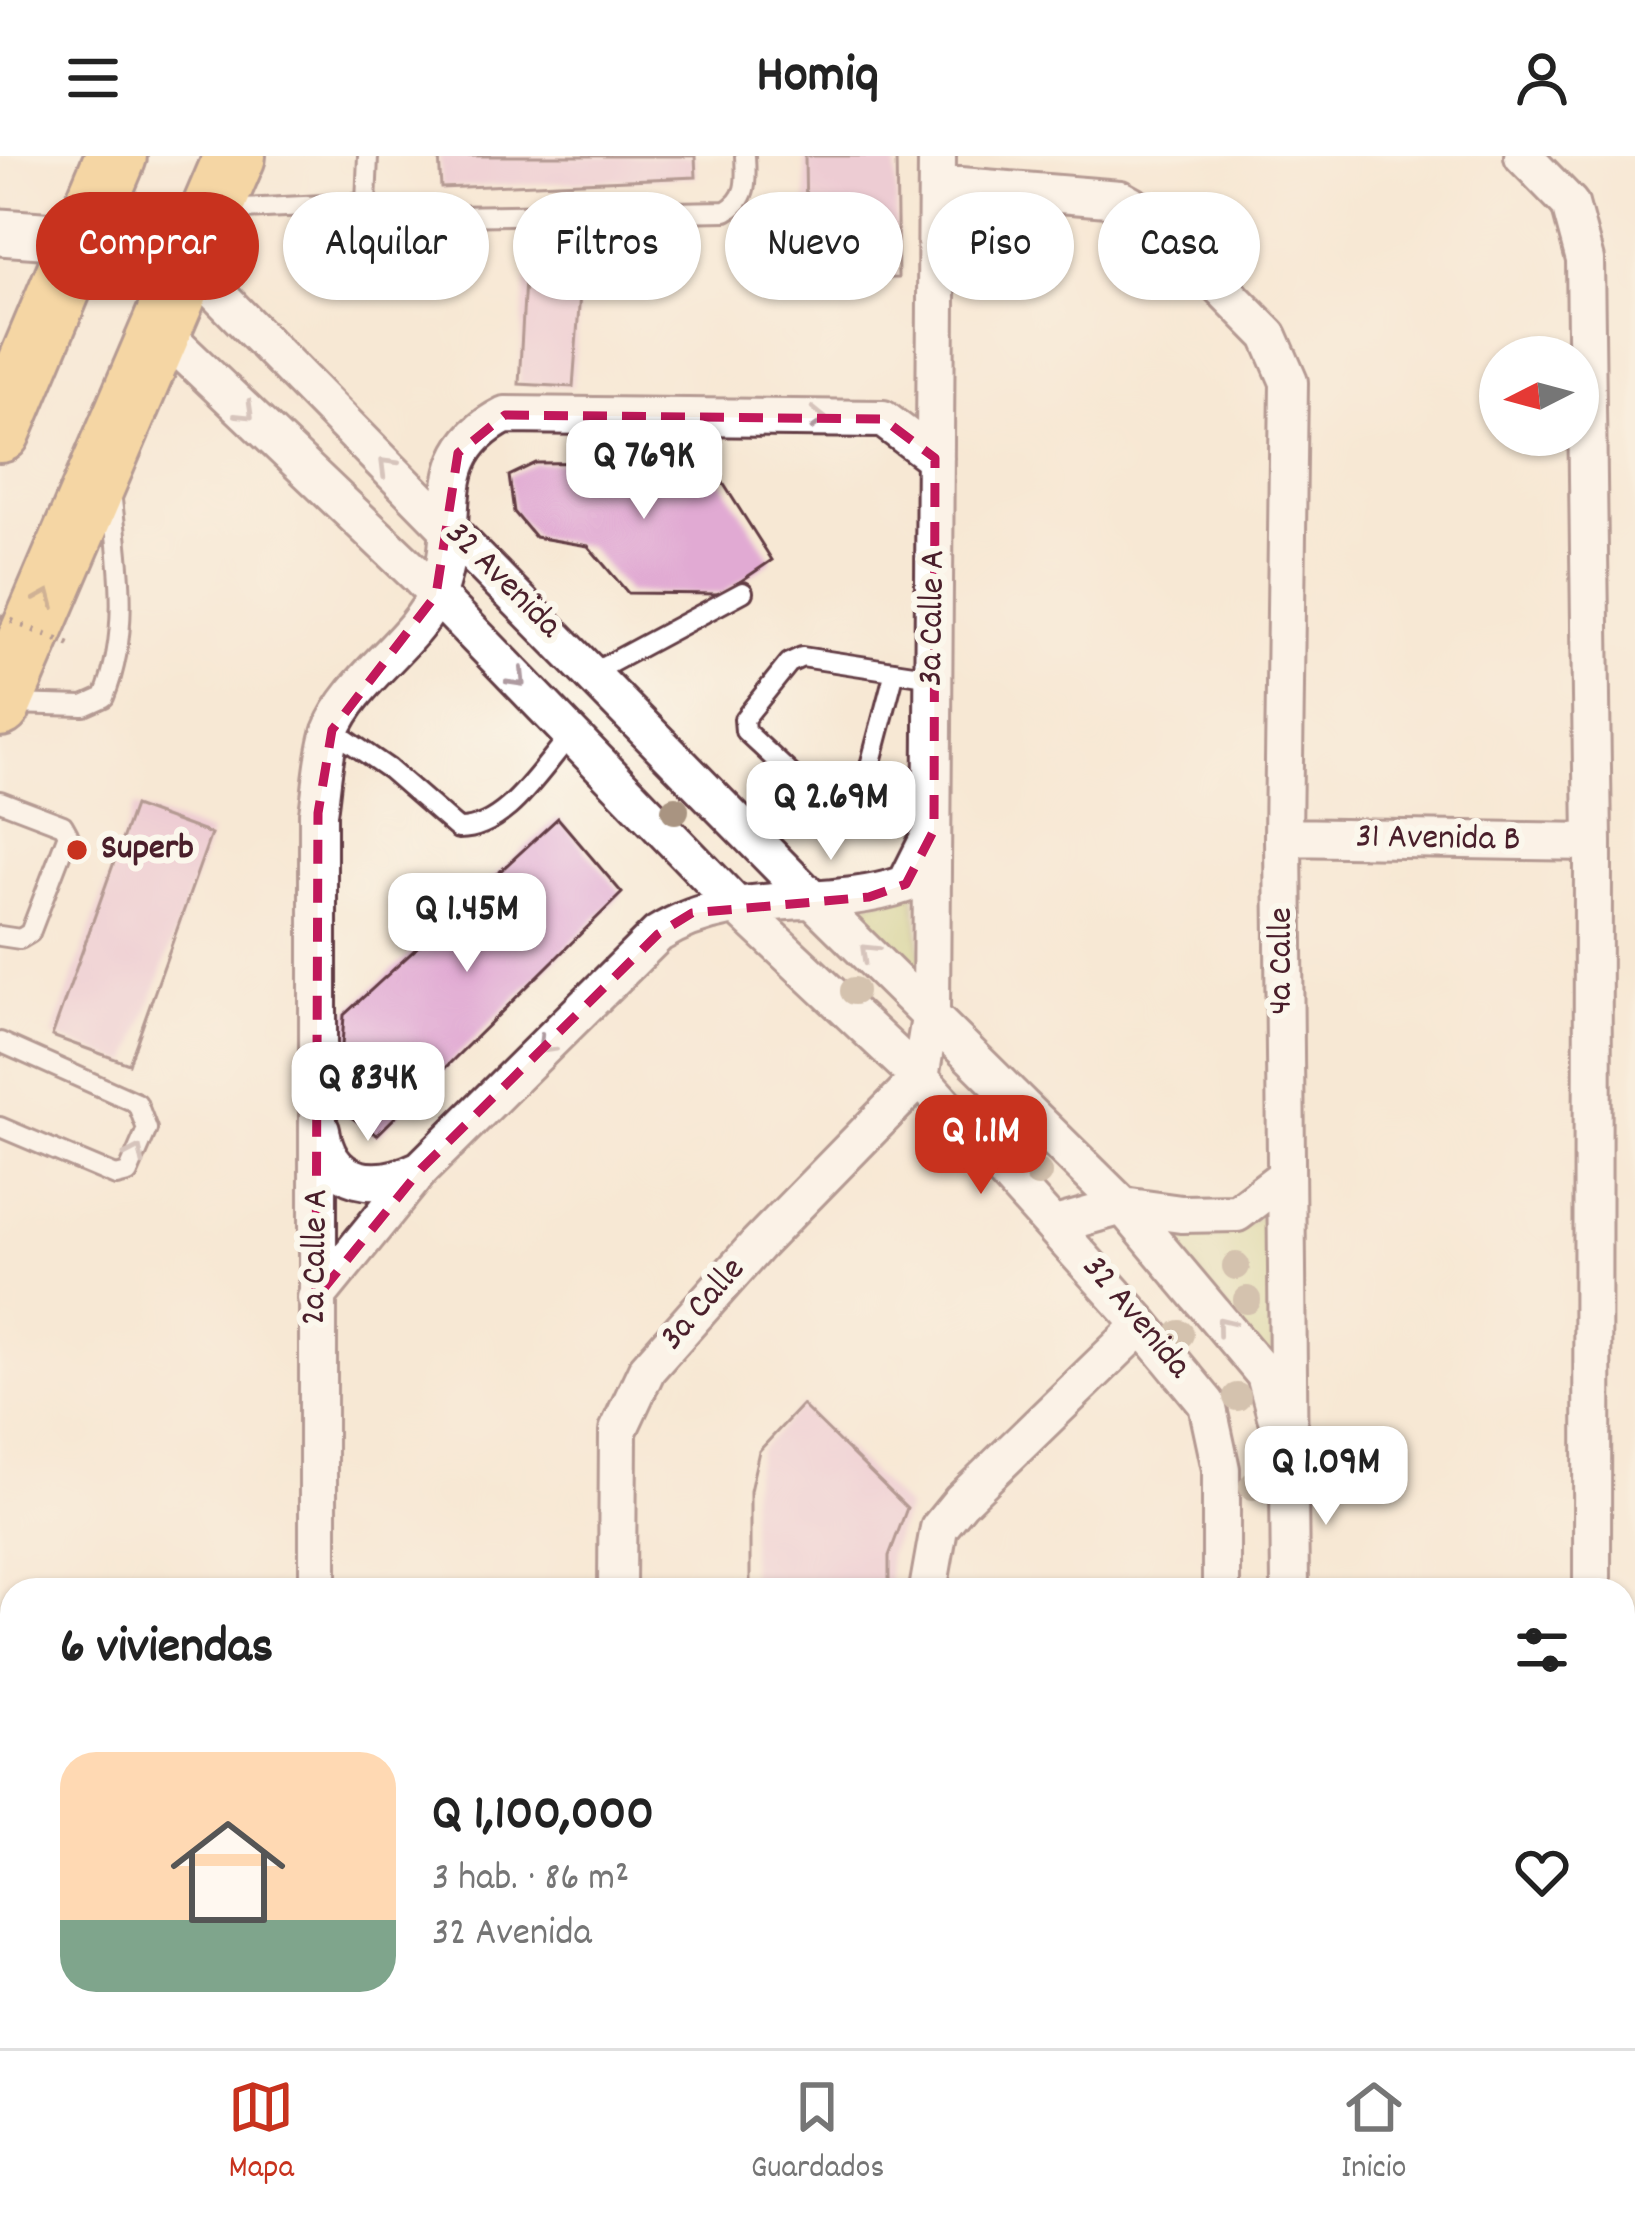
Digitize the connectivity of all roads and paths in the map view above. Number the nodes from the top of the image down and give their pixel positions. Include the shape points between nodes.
1 (116, 156) edge
2 (235, 156) edge
3 (368, 156) edge
4 (746, 156) edge
5 (1523, 156) edge
6 (938, 170) edge
7 (101, 192) edge
8 (220, 192) edge
9 (366, 192) edge
10 (489, 215) edge
11 (0, 232) edge
12 (36, 235) edge
13 (50, 300) edge
14 (174, 300) edge
15 (223, 300) edge
16 (161, 331) junction
17 (936, 368) junction
18 (883, 419) junction
19 (0, 432) edge
20 (106, 458) junction
21 (935, 458) junction
22 (452, 531) junction
23 (742, 592) dead end
24 (436, 596) junction
25 (0, 616) edge
26 (75, 647) dead end
27 (895, 671) junction
28 (594, 672) junction
29 (933, 677) junction
30 (0, 705) edge
31 (332, 730) junction
32 (571, 735) junction
33 (0, 801) edge
34 (934, 830) junction
35 (1282, 837) junction
36 (1593, 842) junction
37 (813, 900) junction
38 (735, 904) junction
39 (0, 936) edge
40 (931, 1012) junction
41 (0, 1042) edge
42 (920, 1078) junction
43 (319, 1113) junction
44 (0, 1127) edge
45 (422, 1169) junction
46 (1284, 1177) junction
47 (1123, 1205) junction
48 (1055, 1225) junction
49 (316, 1298) junction
50 (1142, 1325) junction
51 (1289, 1466) junction
52 (318, 1578) edge
53 (617, 1578) edge
54 (930, 1578) edge
55 (1221, 1578) edge
56 (1290, 1578) edge
57 (1592, 1578) edge

1 - 7 highway
2 - 8 highway
3 - 9 lane
4 - 10 lane via 746,188 727,211
5 - 36 street via 1570,204 1585,260
6 - 17 street, 3a Calle A
6 - 35 street, 4a Calle via 1120,199 1152,217 1269,336 1289,382
11 - 12 street
13 - 19 highway via 23,354
14 - 16 highway
22 -> 15 street, 32 Avenida
16 - 20 highway
16 -> 24 street, 32 Avenida
17 - 18 street
17 - 21 street, 3a Calle A
18 - 21 street
22 -> 18 street, 2a Calle A via 458,453 475,430 506,416
30 -> 20 highway
20 - 30 lane via 123,590 104,697 84,706
21 - 29 street, 3a Calle A
22 - 24 street, 2a Calle A
22 - 28 street, 32 Avenida
23 - 28 lane
24 - 31 street, 2a Calle A
24 -> 32 street, 32 Avenida
25 - 26 path, bridge
27 - 27 lane via 802,657 744,719 746,731 839,819 856,819
27 - 29 lane
28 - 37 street, 32 Avenida
29 - 34 street, 3a Calle A
31 - 32 lane via 458,829 478,830
31 - 43 street, 2a Calle A via 318,814
32 - 38 street, 32 Avenida
33 - 39 lane via 68,834 30,933
34 - 37 street via 906,884 869,897
34 - 40 street, 3a Calle A
35 - 36 street, 31 Avenida B
35 - 46 street, 4a Calle
36 - 57 street
37 - 38 street
40 -> 37 street, 32 Avenida
38 - 42 street, 32 Avenida
38 -> 45 street via 692,913 658,934
40 - 42 street, 3a Calle A
40 - 47 street, 32 Avenida
44 -> 41 lane via 116,1177 128,1173 147,1130 137,1103
42 - 48 street, 32 Avenida
42 - 53 street, 3a Calle via 647,1369 618,1431
43 - 45 street via 324,1150 350,1178 387,1185
43 - 49 street, 2a Calle A
45 - 49 street
46 - 47 street via 1237,1213
46 - 51 street, 4a Calle
47 - 48 street
51 -> 47 street, 32 Avenida via 1265,1375
48 - 50 street, 32 Avenida
49 - 52 street, 2a Calle A
50 - 54 street via 961,1501 939,1528
50 - 55 street, 32 Avenida via 1207,1404 1222,1469
51 - 56 street, 4a Calle

